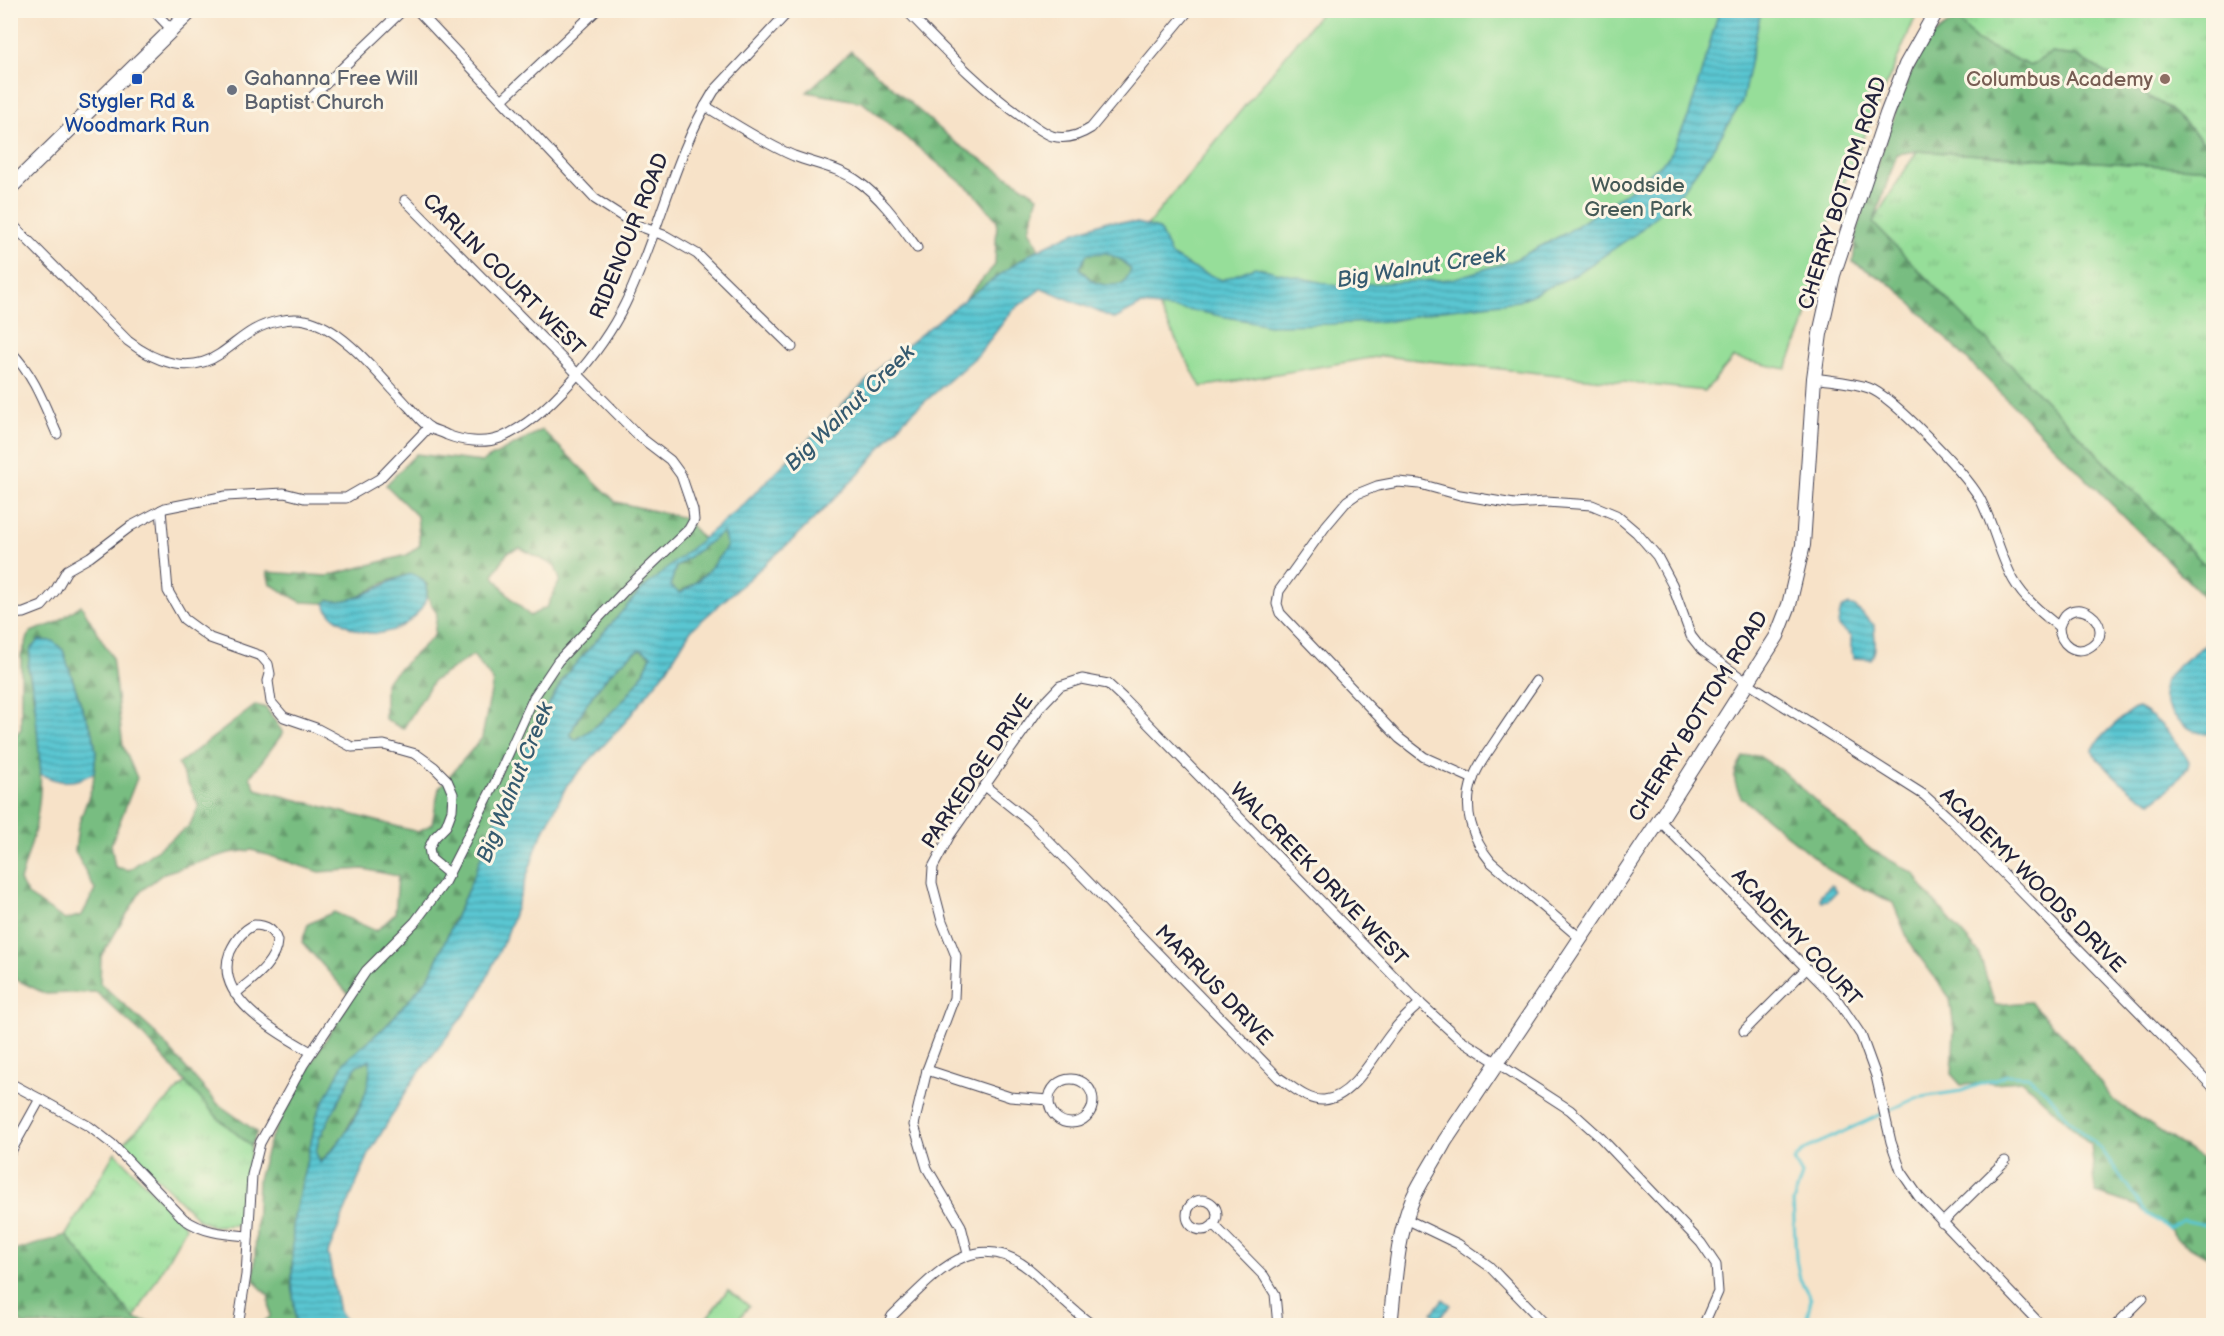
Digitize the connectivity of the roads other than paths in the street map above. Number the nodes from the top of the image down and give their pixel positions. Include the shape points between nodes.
1 (153, 10) edge
2 (192, 10) edge
3 (403, 10) edge
4 (417, 10) edge
5 (597, 10) edge
6 (790, 10) edge
7 (906, 10) edge
8 (1189, 10) edge
9 (1937, 10) edge
10 (172, 30) junction
11 (312, 97) dead end
12 (502, 100) junction
13 (705, 106) junction
14 (10, 188) edge
15 (405, 200) dead end
16 (10, 222) edge
17 (654, 232) junction
18 (917, 248) dead end
19 (792, 347) dead end
20 (10, 351) edge
21 (577, 374) junction
22 (1814, 378) junction
23 (429, 427) junction
24 (57, 434) dead end
25 (161, 510) junction
26 (10, 614) edge
27 (2059, 627) junction
28 (1536, 681) dead end
29 (1748, 682) junction
30 (1124, 699) joint
31 (1473, 779) junction
32 (986, 786) junction
33 (1659, 820) junction
34 (449, 874) junction
35 (1580, 938) junction
36 (1806, 969) junction
37 (235, 994) junction
38 (1420, 1003) junction
39 (1744, 1031) dead end
40 (311, 1052) junction
41 (1498, 1062) junction
42 (927, 1070) junction
43 (10, 1083) edge
44 (2214, 1088) edge
45 (40, 1100) junction
46 (1049, 1100) junction
47 (10, 1153) edge
48 (2005, 1161) dead end
49 (1406, 1219) junction
50 (1942, 1223) junction
51 (1214, 1225) dead end
52 (248, 1236) junction
53 (968, 1254) junction
54 (2143, 1298) dead end
55 (238, 1326) edge
56 (887, 1326) edge
57 (1094, 1326) edge
58 (1278, 1326) edge
59 (1390, 1326) edge
60 (1547, 1326) edge
61 (1703, 1326) edge
62 (2042, 1326) edge
63 (2115, 1326) edge

1 - 10 street
2 - 10 main road
3 - 11 street
4 - 12 street
5 - 12 street
6 - 13 street, RIDENOUR ROAD via 714,91
7 - 8 street via 1005,105 1040,130 1069,137 1091,128
9 - 22 main road, CHERRY BOTTOM ROAD via 1906,66 1887,114 1833,275
10 - 14 main road
12 - 17 street via 595,199
13 - 17 street, RIDENOUR ROAD via 681,157
13 - 18 street via 785,152 859,182 888,209
15 - 21 street, CARLIN COURT WEST
16 - 23 street, RIDENOUR ROAD via 128,341 161,362 200,363 217,356 249,331 276,322 304,319 342,337
17 - 19 street via 697,254
17 - 21 street, RIDENOUR ROAD via 625,304 604,342
20 - 24 street via 35,383
21 - 23 street, RIDENOUR ROAD via 530,421 499,439 462,441
21 - 34 street, CARLIN COURT WEST via 640,438 670,460 681,475 694,520 558,661 534,697
22 - 27 street via 1868,388 1884,395 1958,469 1992,522 2015,582 2035,608
22 - 29 main road, CHERRY BOTTOM ROAD via 1803,545 1789,605 1777,636
23 - 25 street via 379,479 346,498 304,498 284,493 226,496
25 - 26 street via 67,570 42,606
25 - 34 street via 168,591 184,619 210,638 261,656 268,664 271,702 284,717 352,747 384,745 416,754 447,780 453,794 452,810 446,826 429,848 431,859
27 - 27 street via 2064,616 2079,610 2094,617 2099,633 2090,647 2073,649 2061,638
28 - 31 street
29 - 31 street, ACADEMY WOODS DRIVE via 1702,650 1691,636 1657,556 1616,515 1592,505 1514,504 1398,482 1357,494 1324,526 1279,591 1280,613 1400,738 1424,757
29 - 33 main road, CHERRY BOTTOM ROAD
29 - 44 street, ACADEMY WOODS DRIVE via 1915,789 1946,814
30 - 32 street, PARKEDGE DRIVE via 1108,684 1082,679 1060,686 1041,706
30 - 38 street, WALCREEK DRIVE WEST
31 - 35 street via 1469,817 1480,849 1503,874
32 - 38 street, MARRUS DRIVE via 1030,822 1279,1078 1307,1098 1324,1100 1340,1095 1360,1077 1395,1028
32 - 42 street, PARKEDGE DRIVE via 950,835 933,867 932,883 956,956 954,998
33 - 35 main road, CHERRY BOTTOM ROAD
33 - 36 street, ACADEMY COURT
34 - 40 street via 415,922 366,971
35 - 41 main road, CHERRY BOTTOM ROAD
36 - 39 street
36 - 50 street, ACADEMY COURT via 1836,998 1861,1035 1901,1171
37 - 37 street via 273,957 277,941 266,927 250,927 232,948 227,976
37 - 40 street via 241,1004
38 - 41 street, WALCREEK DRIVE WEST via 1458,1037
40 - 52 street via 260,1143 252,1175
41 - 49 main road, CHERRY BOTTOM ROAD via 1445,1141
41 - 61 street, WALCREEK DRIVE WEST via 1546,1092 1587,1125 1701,1243 1716,1265 1718,1292
42 - 46 street via 1010,1097
42 - 53 street, PARKEDGE DRIVE via 914,1125 927,1168 961,1226
43 - 45 street
45 - 47 street
45 - 52 street via 90,1127 112,1144 184,1219 214,1233
46 - 46 street via 1054,1087 1073,1079 1086,1085 1094,1103 1088,1116 1070,1123 1056,1117
48 - 50 street
49 - 59 main road, CHERRY BOTTOM ROAD via 1398,1249
49 - 60 street via 1458,1244 1489,1266
50 - 62 street, ACADEMY COURT
51 - 58 street via 1264,1275 1275,1294
52 - 55 street
53 - 56 street via 943,1267 892,1316
53 - 57 street via 994,1253 1016,1260
54 - 63 street

